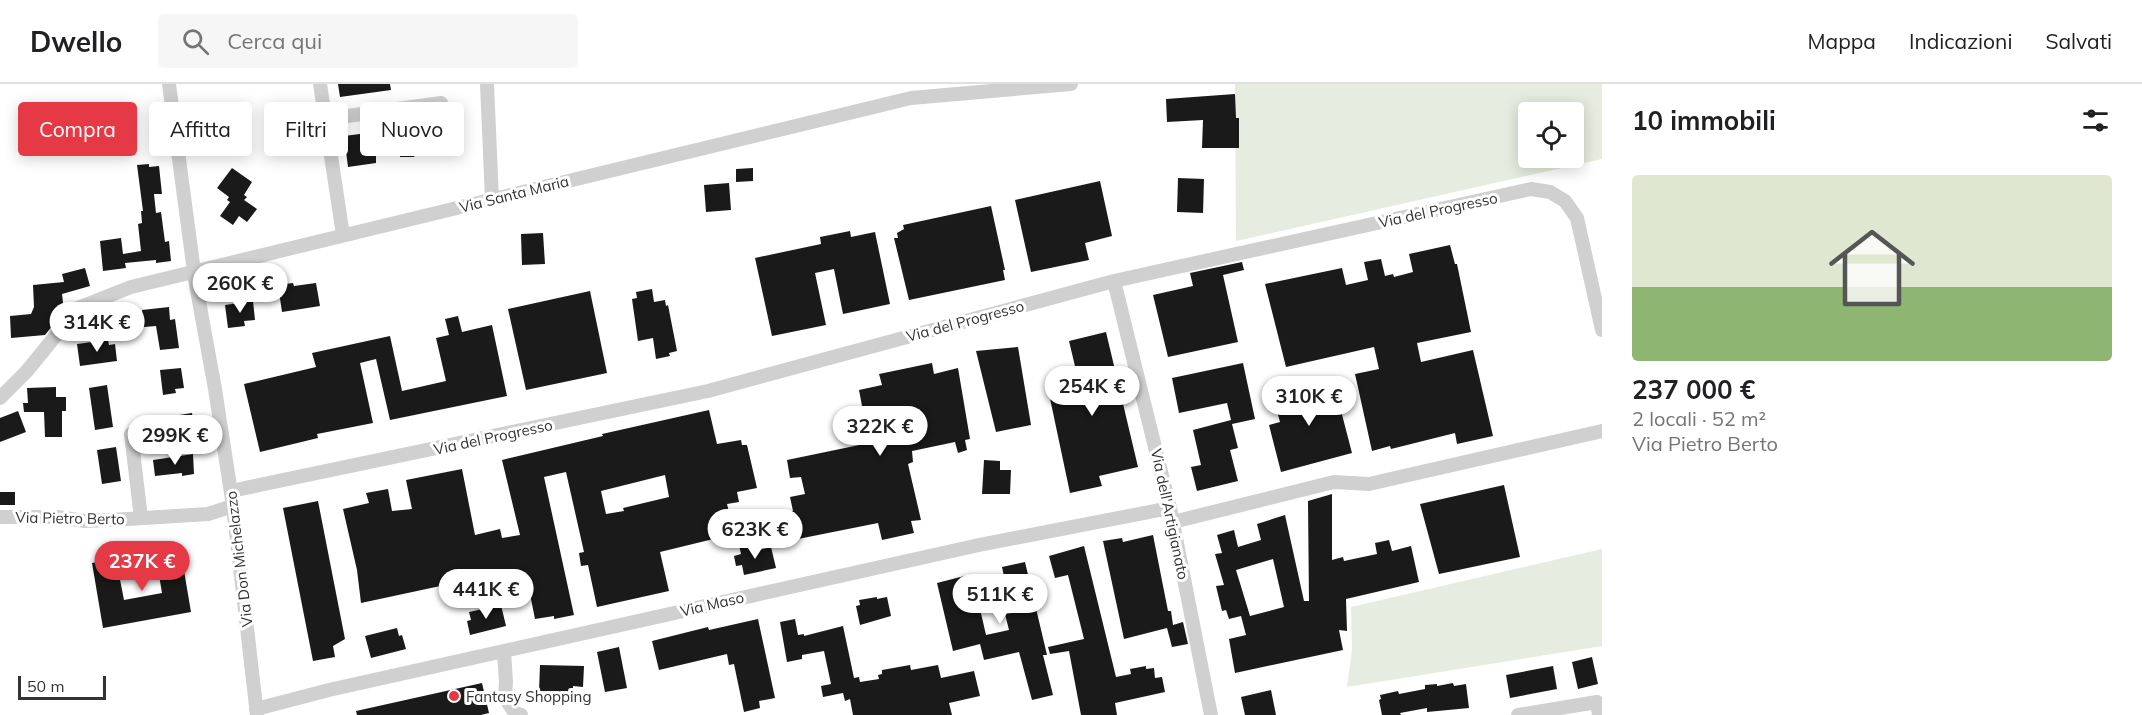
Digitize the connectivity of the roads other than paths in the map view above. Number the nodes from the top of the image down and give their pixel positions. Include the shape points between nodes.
1 (169, 84) edge
2 (320, 84) edge
3 (487, 84) edge
4 (1071, 84) edge
5 (323, 102) edge
6 (331, 156) edge
7 (492, 199) junction
8 (343, 235) junction
9 (194, 272) junction
10 (1114, 280) junction
11 (1602, 330) edge
12 (0, 398) edge
13 (1602, 431) edge
14 (131, 434) dead end
15 (231, 491) junction
16 (233, 506) junction
17 (1170, 508) junction
18 (0, 517) edge
19 (141, 518) junction
20 (1173, 522) junction
21 (504, 651) junction
22 (256, 712) edge
23 (521, 715) edge
24 (1211, 715) edge
25 (1518, 715) edge
26 (1599, 715) edge

1 - 9 street, Via Don Michelazzo
2 - 5 street
3 - 7 street
4 - 7 street, Via Santa Maria via 911,98
6 - 8 street
7 - 8 street, Via Santa Maria
8 - 9 street, Via Santa Maria
9 - 12 street, Via Santa Maria via 131,287 78,309
9 - 15 street, Via Don Michelazzo
10 - 11 street, Via del Progresso via 1531,189 1550,192 1565,201 1577,218
10 - 15 street, Via del Progresso via 708,391
10 - 17 street, Via dell'Artigianato
13 - 20 street via 1369,484 1334,482
14 - 19 street, Via Pietro Berto
15 - 16 street, Via Don Michelazzo
16 - 19 street, Via Pietro Berto via 208,514
16 - 22 street, Via Don Michelazzo
17 - 20 street, Via dell'Artigianato
17 - 21 street, Via Maso via 979,544
18 - 19 street, Via Pietro Berto via 86,521
20 - 24 street, Via dell'Artigianato
21 - 22 street, Via Maso
21 - 23 street via 505,698
25 - 26 street via 1597,702

